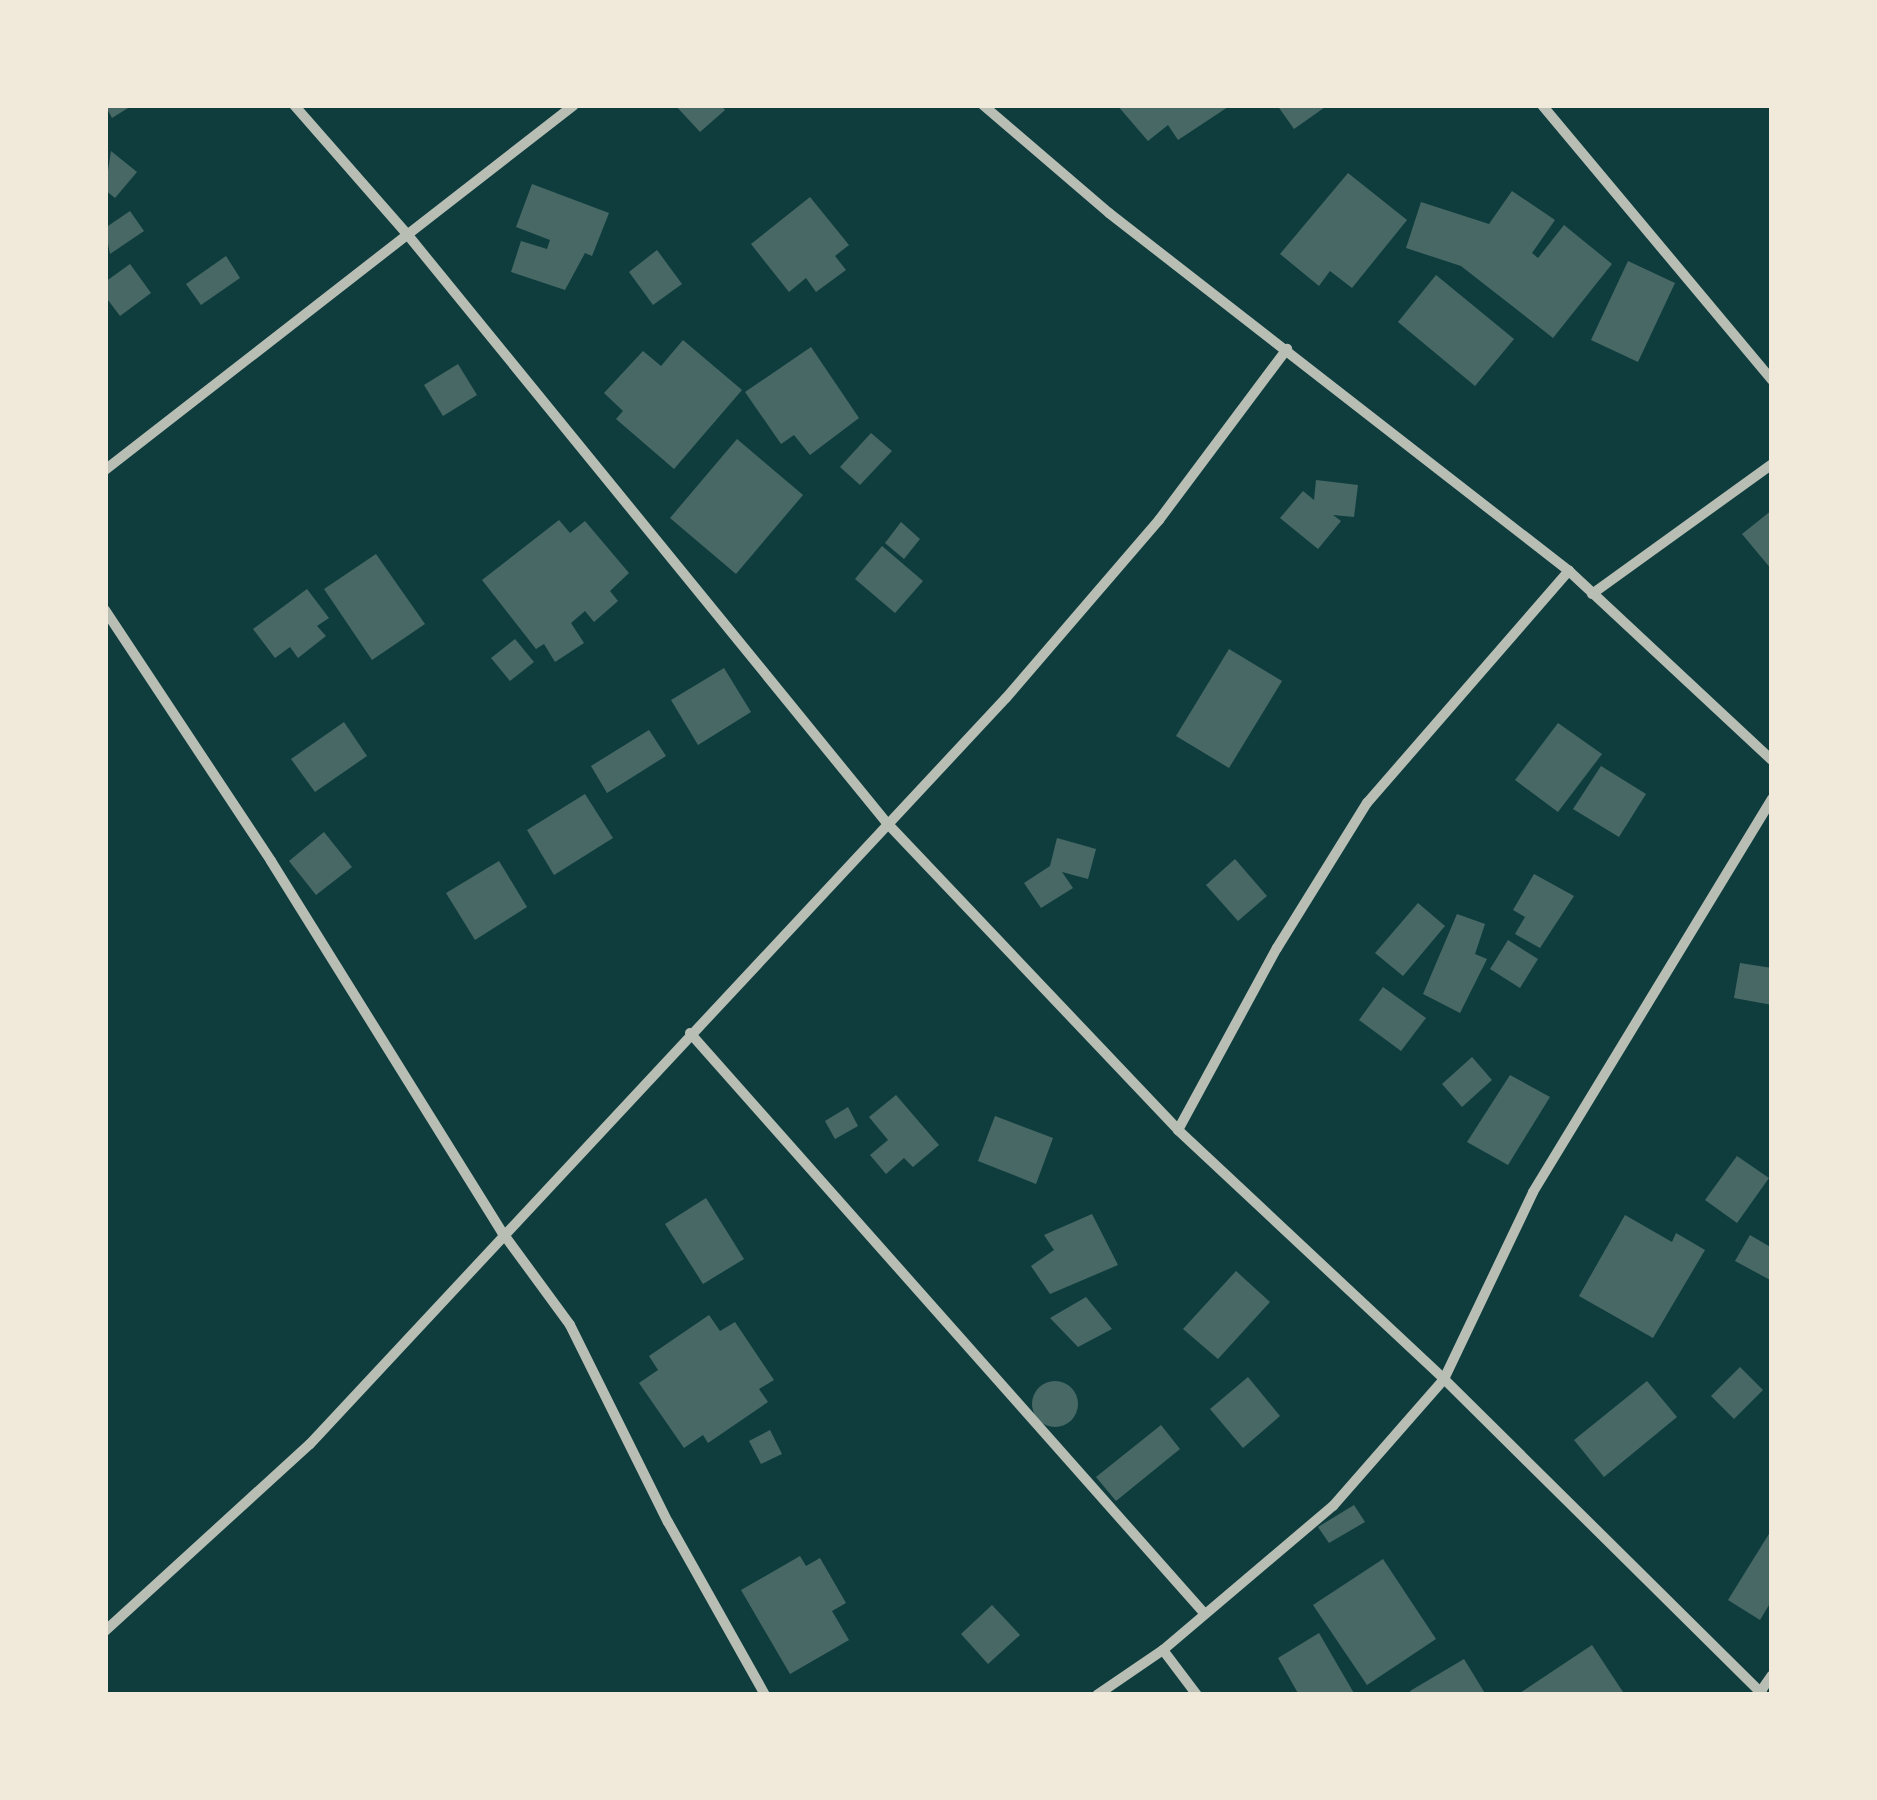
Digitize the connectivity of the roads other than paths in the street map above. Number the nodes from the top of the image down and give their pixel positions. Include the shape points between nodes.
1 (294, 105) edge
2 (574, 105) edge
3 (982, 105) edge
4 (1542, 105) edge
5 (407, 234) junction
6 (1286, 349) junction
7 (1772, 380) edge
8 (1772, 464) edge
9 (105, 470) edge
10 (1568, 571) junction
11 (1592, 594) junction
12 (105, 610) edge
13 (1772, 760) edge
14 (1772, 799) edge
15 (886, 822) junction
16 (690, 1033) junction
17 (1178, 1130) junction
18 (502, 1232) junction
19 (1444, 1379) junction
20 (1204, 1613) junction
21 (105, 1631) edge
22 (1163, 1650) junction
23 (1772, 1675) edge
24 (1761, 1694) edge
25 (765, 1695) edge
26 (1098, 1695) edge
27 (1196, 1695) edge

1 - 5 street
2 - 5 street
3 - 6 street
4 - 7 street
5 - 9 street
5 - 15 street
6 - 10 street
6 - 15 street via 1159,520 1006,698
8 - 11 street
10 - 11 street
10 - 17 street via 1367,803 1277,948
11 - 13 street
12 - 18 street via 271,860
14 - 19 street via 1533,1192
15 - 16 street
15 - 17 street
16 - 18 street
16 - 20 street
17 - 19 street
18 - 21 street via 310,1444
18 - 25 street via 570,1325 668,1522
19 - 20 street via 1333,1506
19 - 24 street
20 - 22 street
22 - 26 street
22 - 27 street
23 - 24 street

